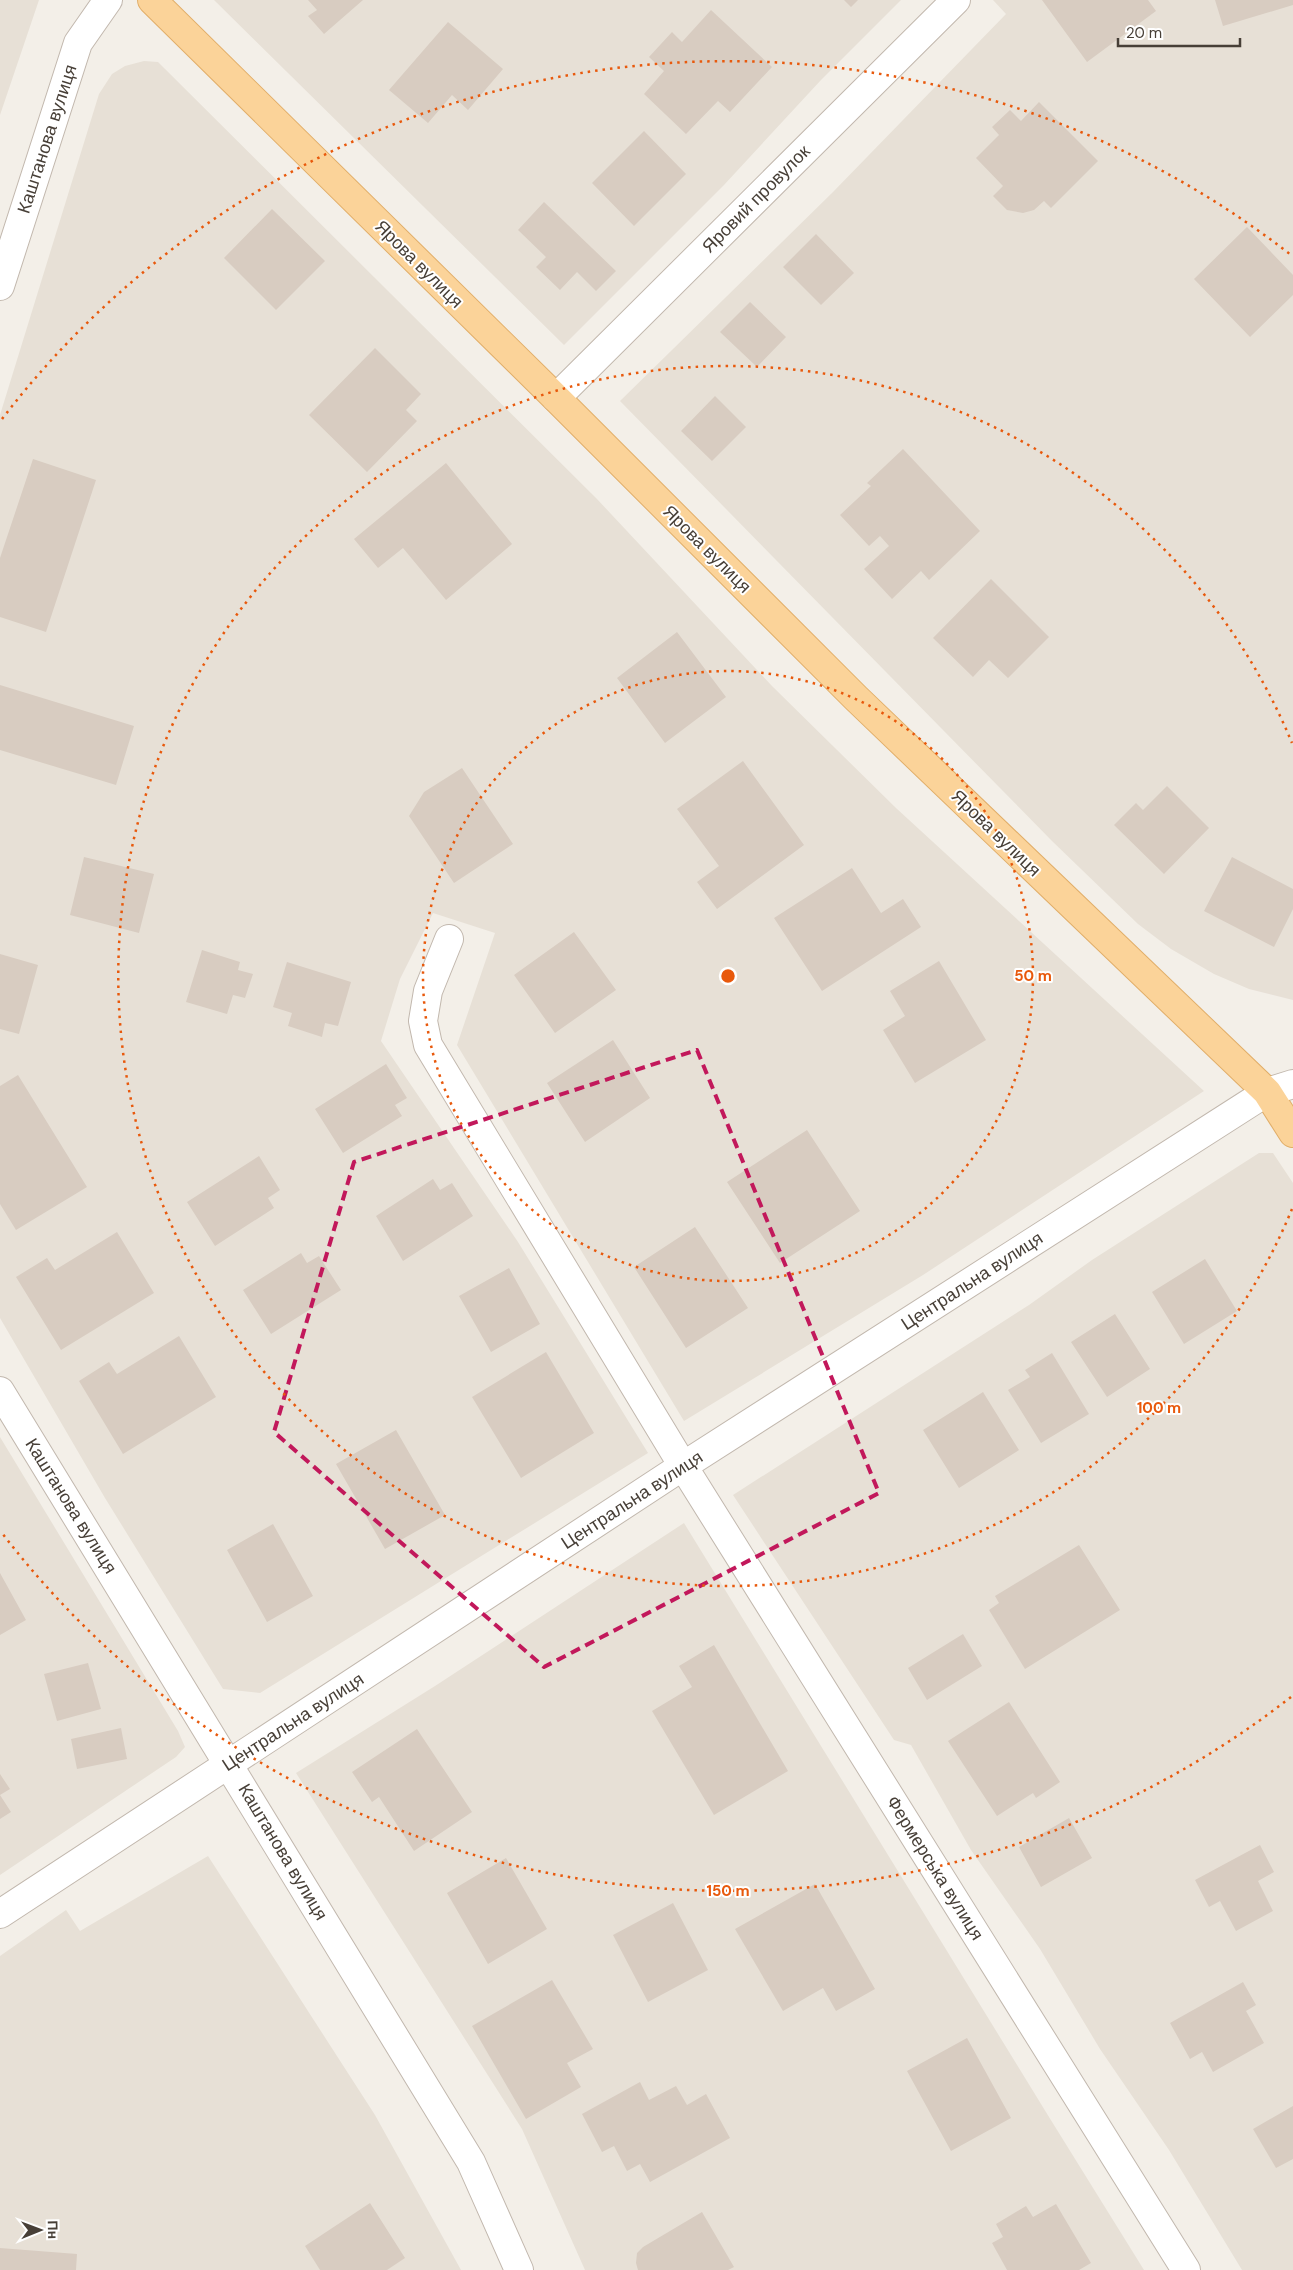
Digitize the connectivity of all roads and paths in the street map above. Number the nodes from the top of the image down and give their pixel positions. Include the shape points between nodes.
1 (108, 0) edge
2 (152, 0) edge
3 (956, 0) edge
4 (0, 286) edge
5 (556, 398) junction
6 (449, 938) dead end
7 (1293, 1084) edge
8 (1267, 1092) junction
9 (1293, 1134) edge
10 (0, 1391) edge
11 (683, 1466) junction
12 (230, 1763) junction
13 (0, 1914) edge
14 (519, 2270) edge
15 (1186, 2270) edge

1 - 4 street, Каштанова вулиця via 78,43
2 - 5 main road, Ярова вулиця
3 - 5 street, Яровий провулок
5 - 8 main road, Ярова вулиця via 856,698
6 - 11 street, Фермерська вулиця via 428,991 423,1021 428,1045
7 - 8 street, Центральна вулиця
8 - 9 main road
8 - 11 street, Центральна вулиця
10 - 12 street, Каштанова вулиця
11 - 12 street, Центральна вулиця
11 - 15 street, Фермерська вулиця
12 - 13 street, Центральна вулиця
12 - 14 street, Каштанова вулиця via 472,2162

